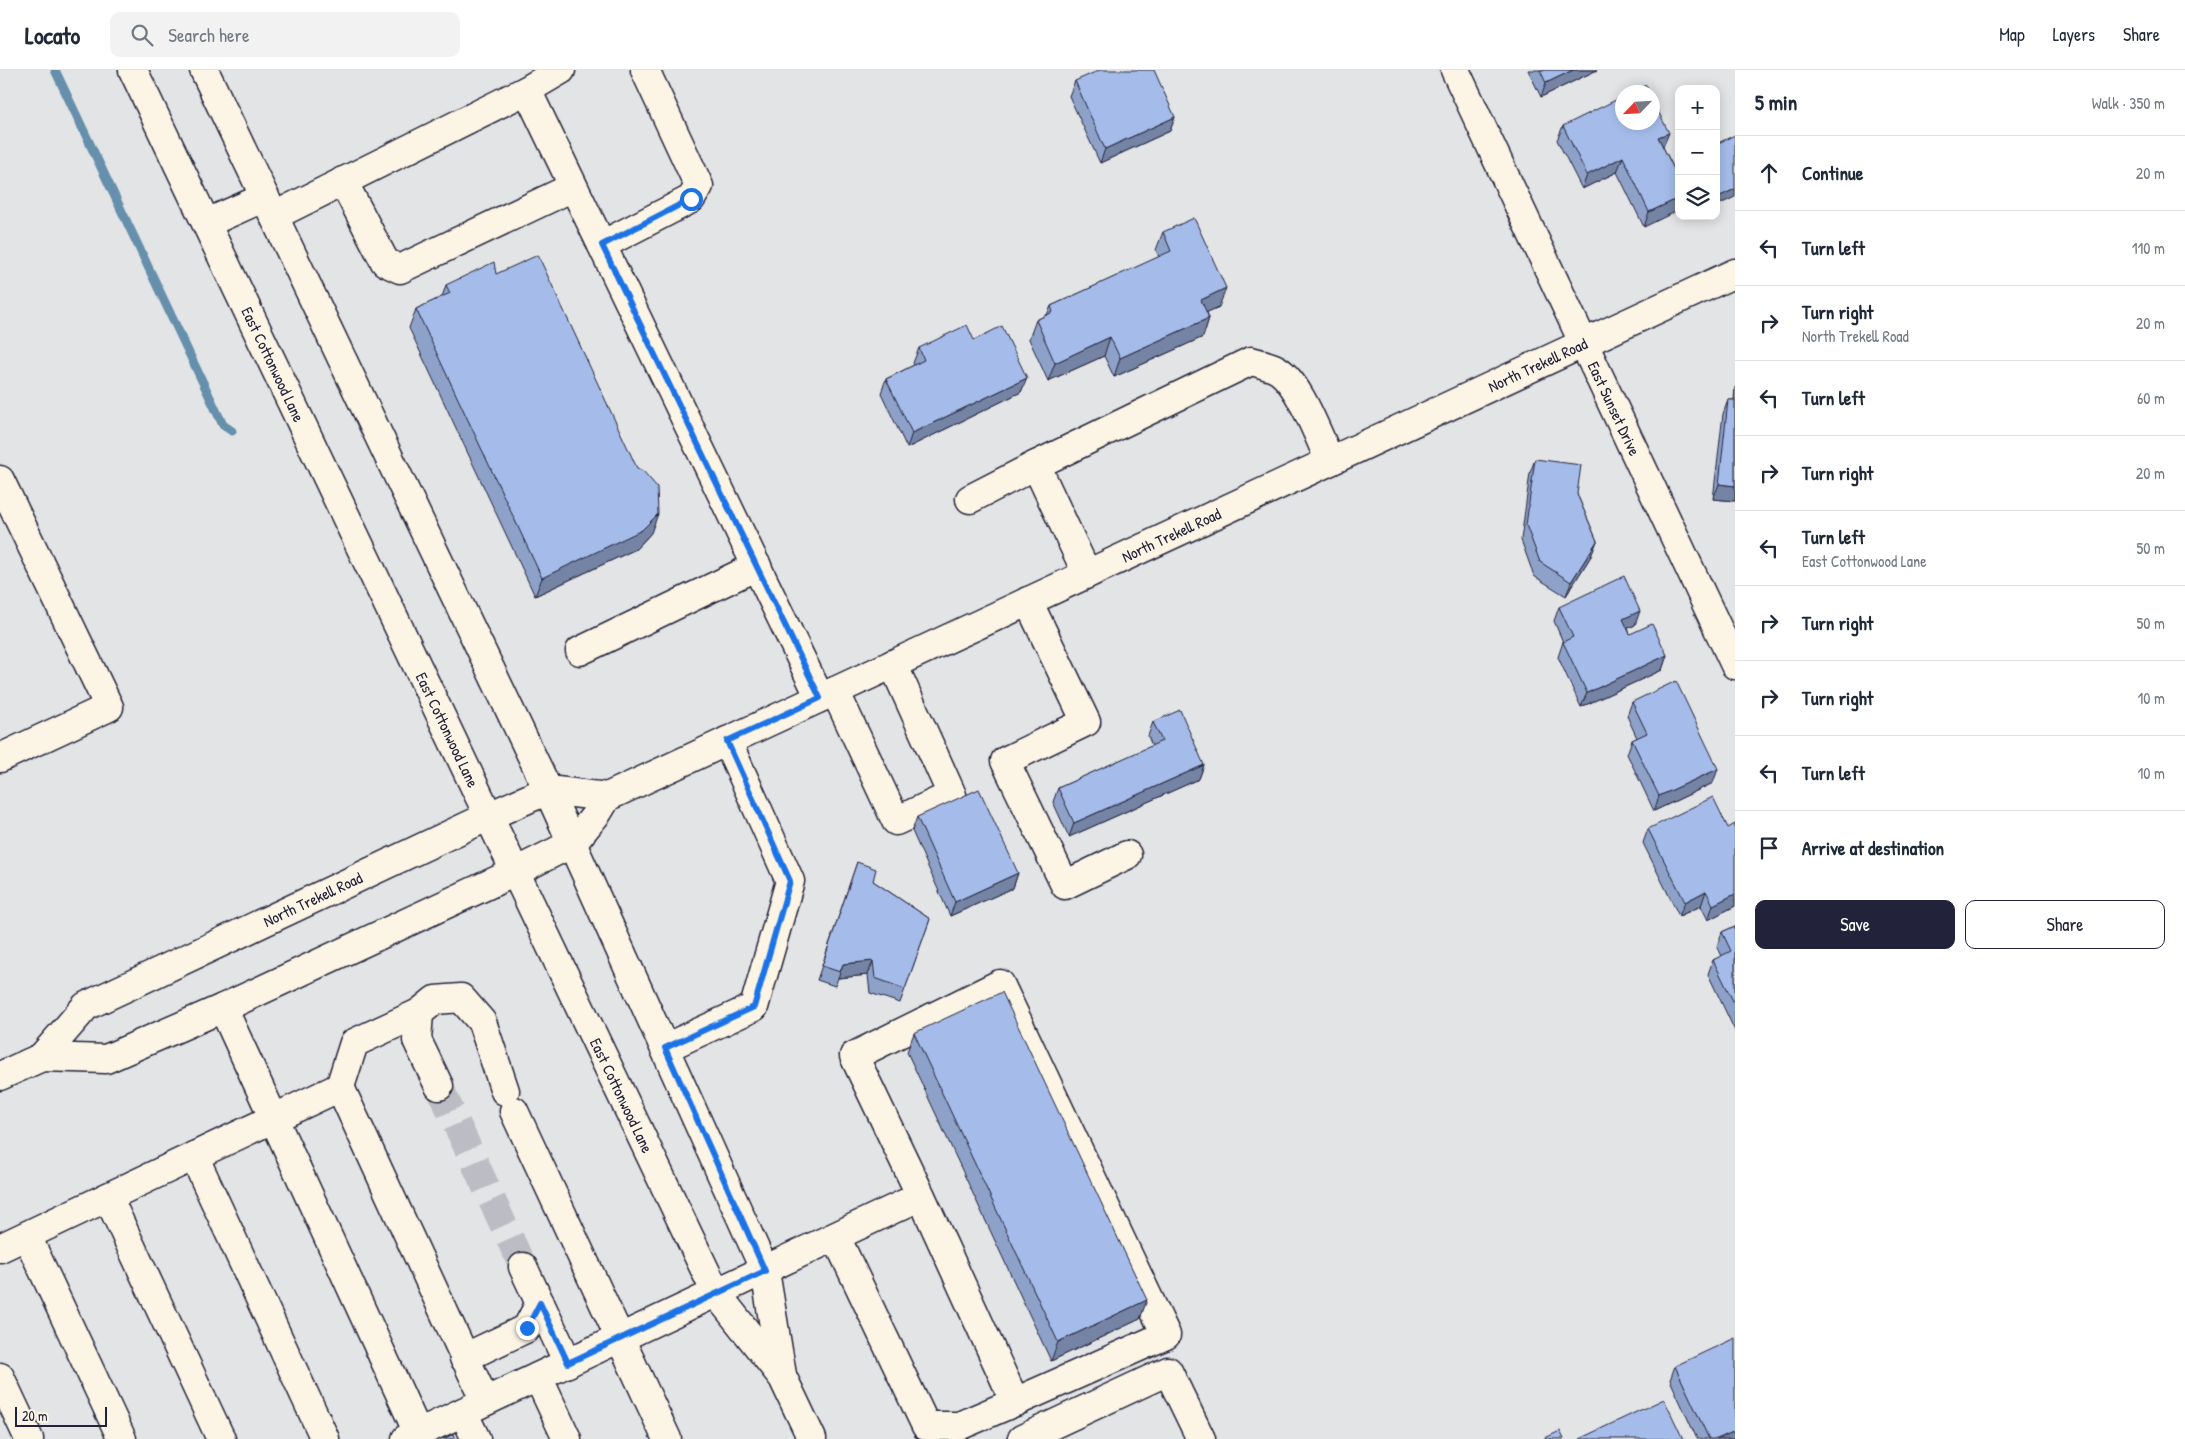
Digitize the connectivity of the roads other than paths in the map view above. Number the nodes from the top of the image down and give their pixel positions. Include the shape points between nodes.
1 (134, 70) edge
2 (204, 70) edge
3 (561, 70) edge
4 (645, 70) edge
5 (1455, 70) edge
6 (527, 90) junction
7 (343, 181) junction
8 (573, 187) junction
9 (269, 207) junction
10 (207, 223) junction
11 (602, 245) junction
12 (1735, 273) edge
13 (1583, 344) junction
14 (1330, 461) junction
15 (1036, 465) junction
16 (0, 480) edge
17 (970, 499) dead end
18 (757, 566) junction
19 (1087, 574) junction
20 (1028, 601) junction
21 (580, 650) dead end
22 (893, 664) junction
23 (1735, 666) edge
24 (828, 694) junction
25 (727, 741) junction
26 (0, 758) edge
27 (548, 790) junction
28 (607, 797) junction
29 (489, 816) junction
30 (573, 843) junction
31 (1127, 855) dead end
32 (516, 872) junction
33 (222, 1008) junction
34 (419, 1013) junction
35 (665, 1048) junction
36 (42, 1057) junction
37 (0, 1076) edge
38 (438, 1086) tunnel mouth
39 (340, 1087) junction
40 (274, 1119) junction
41 (194, 1156) junction
42 (921, 1196) junction
43 (108, 1197) junction
44 (27, 1236) junction
45 (836, 1237) junction
46 (0, 1248) edge
47 (523, 1267) tunnel mouth
48 (765, 1271) junction
49 (716, 1293) junction
50 (540, 1303) junction
51 (620, 1338) junction
52 (464, 1358) junction
53 (568, 1363) junction
54 (0, 1377) edge
55 (538, 1377) junction
56 (783, 1378) junction
57 (1015, 1402) junction
58 (474, 1407) junction
59 (1072, 1428) edge
60 (412, 1436) edge
61 (29, 1439) edge
62 (122, 1439) edge
63 (221, 1439) edge
64 (326, 1439) edge
65 (476, 1439) edge
66 (567, 1439) edge
67 (667, 1439) edge
68 (812, 1439) edge
69 (1022, 1439) edge
70 (1201, 1439) edge

1 - 10 main road, East Cottonwood Lane
2 - 9 main road, East Cottonwood Lane
3 - 6 main road
4 - 11 main road via 700,186 691,199
5 - 13 main road, East Sunset Drive
6 - 7 main road
6 - 8 main road
7 - 8 main road via 385,262 400,269
7 - 9 main road
8 - 11 main road
9 - 10 main road
9 - 27 main road, East Cottonwood Lane
10 - 29 main road, East Cottonwood Lane
11 - 18 main road
12 - 13 main road, North Trekell Road
13 - 14 main road, North Trekell Road
13 - 23 main road, East Sunset Drive
14 - 15 main road via 1308,409 1290,382 1276,368 1251,361
14 - 19 main road, North Trekell Road
15 - 17 main road
15 - 19 main road
16 - 26 main road via 109,707
18 - 21 main road
18 - 24 main road
19 - 20 main road, North Trekell Road
20 - 22 main road, North Trekell Road
20 - 31 main road via 1086,722 1005,761 1065,885
22 - 24 main road, North Trekell Road
22 - 24 main road via 952,795 896,821
24 - 25 main road, North Trekell Road
25 - 28 main road, North Trekell Road
25 - 35 main road via 790,881 754,1007
27 - 28 main road
27 - 29 main road, North Trekell Road
27 - 30 main road, East Cottonwood Lane
28 - 30 main road, North Trekell Road
29 - 32 main road, East Cottonwood Lane
29 - 36 main road, North Trekell Road via 86,1006
30 - 32 main road, North Trekell Road
30 - 35 main road, East Cottonwood Lane
32 - 33 main road, North Trekell Road
32 - 49 main road, East Cottonwood Lane
33 - 36 main road, North Trekell Road via 106,1059
33 - 40 main road
34 - 38 main road via 417,1040
34 - 39 main road via 354,1043
34 - 51 main road via 435,1000 461,998 482,1022 509,1101
35 - 48 main road, East Cottonwood Lane
36 - 37 main road, North Trekell Road
39 - 40 main road
39 - 52 main road
40 - 41 main road
40 - 60 main road
41 - 43 main road
41 - 64 main road
42 - 45 main road
42 - 57 main road
42 - 57 main road via 854,1056 1000,984 1166,1336
43 - 44 main road
43 - 63 main road
44 - 46 main road
44 - 62 main road
45 - 48 main road
45 - 57 main road via 926,1426 959,1426
47 - 50 main road
48 - 49 main road
48 - 56 main road, East Cottonwood Lane
49 - 51 main road
49 - 56 main road, East Cottonwood Lane
50 - 52 main road via 527,1328
50 - 53 main road
51 - 53 main road
51 - 67 main road
52 - 58 main road
53 - 55 main road
54 - 61 main road
55 - 58 main road
55 - 66 main road
56 - 68 main road, East Cottonwood Lane
58 - 60 main road
58 - 65 main road
59 - 69 main road
59 - 70 main road via 1168,1371

